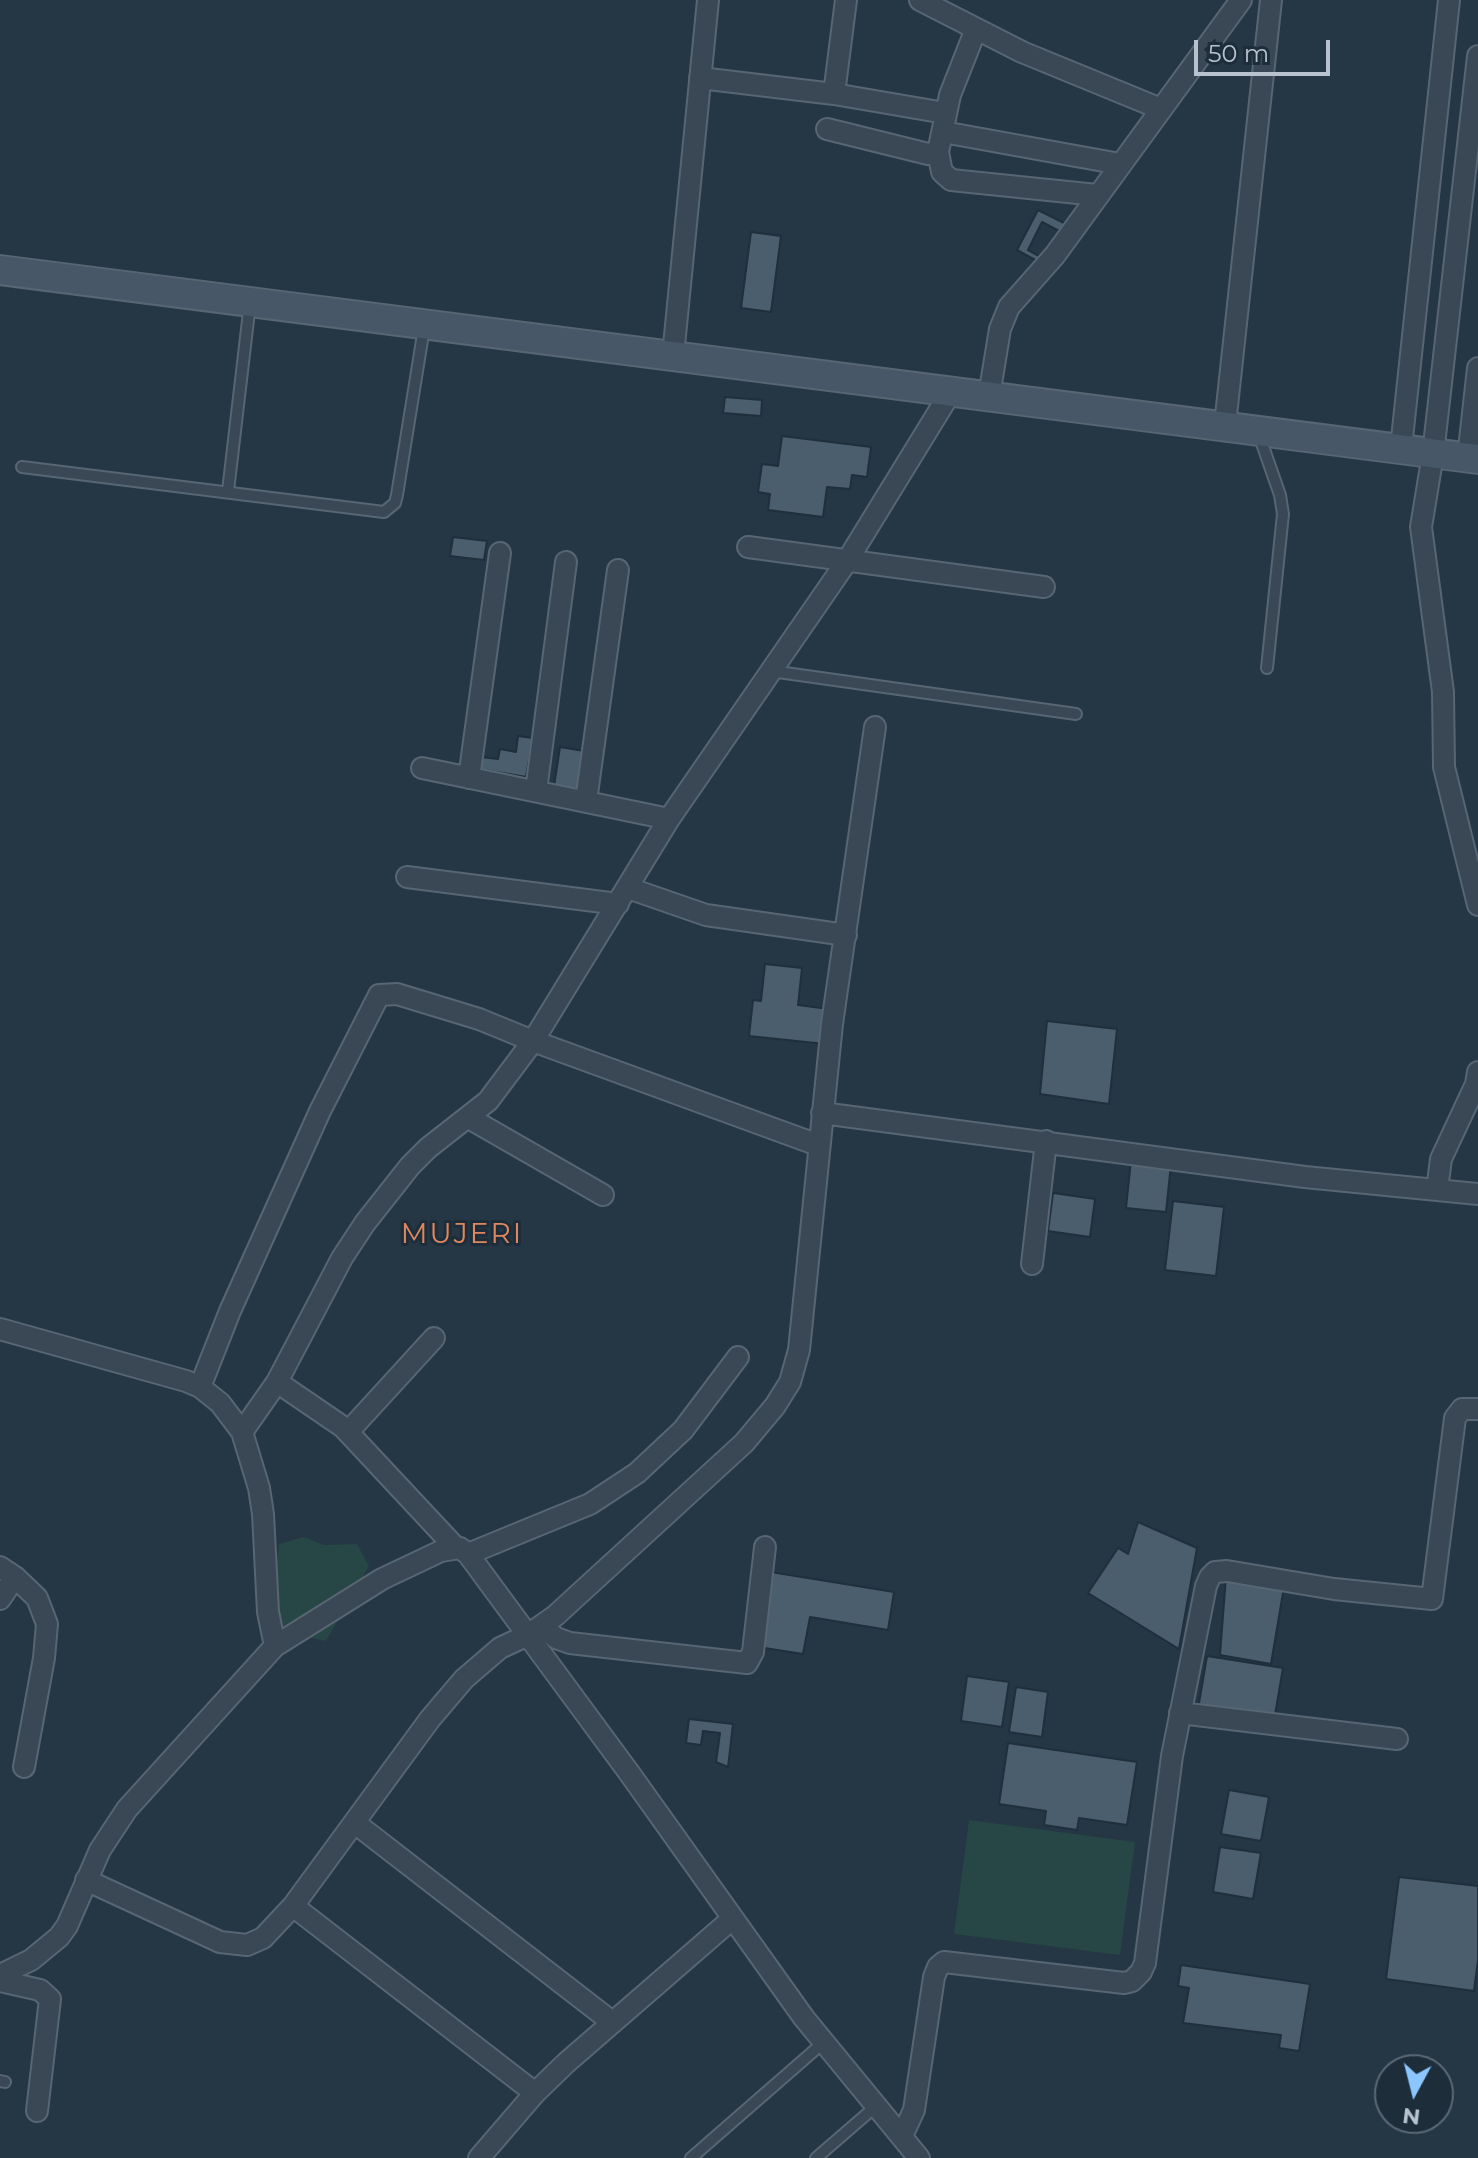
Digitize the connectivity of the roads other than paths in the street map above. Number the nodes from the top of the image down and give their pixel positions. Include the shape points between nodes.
1 (708, 0) edge
2 (846, 0) edge
3 (920, 0) edge
4 (1241, 0) edge
5 (1271, 0) edge
6 (1449, 0) edge
7 (976, 29) junction
8 (1478, 56) edge
9 (700, 78) junction
10 (834, 94) junction
11 (1161, 109) junction
12 (944, 123) junction
13 (827, 129) dead end
14 (938, 152) junction
15 (1120, 164) junction
16 (1097, 195) junction
17 (0, 270) edge
18 (250, 303) junction
19 (424, 326) junction
20 (673, 356) junction
21 (1478, 368) edge
22 (952, 390) junction
23 (989, 396) junction
24 (1225, 425) junction
25 (1257, 430) junction
26 (1401, 448) junction
27 (1433, 454) junction
28 (1473, 459) edge
29 (22, 467) dead end
30 (228, 491) junction
31 (748, 547) dead end
32 (500, 553) dead end
33 (847, 561) junction
34 (566, 562) dead end
35 (618, 570) dead end
36 (1044, 587) dead end
37 (1267, 668) dead end
38 (771, 671) junction
39 (1076, 714) dead end
40 (875, 727) dead end
41 (422, 768) dead end
42 (469, 778) junction
43 (536, 791) junction
44 (586, 801) junction
45 (669, 819) junction
46 (407, 877) dead end
47 (623, 896) junction
48 (1478, 905) edge
49 (846, 935) junction
50 (533, 1041) junction
51 (1478, 1072) edge
52 (822, 1113) junction
53 (469, 1118) junction
54 (1046, 1141) junction
55 (818, 1145) junction
56 (1437, 1190) junction
57 (1478, 1194) edge
58 (603, 1195) dead end
59 (1032, 1264) dead end
60 (0, 1329) edge
61 (434, 1338) dead end
62 (738, 1357) dead end
63 (277, 1382) junction
64 (200, 1387) junction
65 (1478, 1409) edge
66 (242, 1432) junction
67 (348, 1432) junction
68 (765, 1547) dead end
69 (462, 1551) junction
70 (8, 1572) edge
71 (0, 1599) edge
72 (535, 1630) junction
73 (275, 1646) junction
74 (1180, 1713) junction
75 (1397, 1739) dead end
76 (24, 1767) dead end
77 (355, 1823) junction
78 (86, 1880) junction
79 (293, 1906) junction
80 (732, 1919) junction
81 (0, 1978) edge
82 (612, 2022) junction
83 (824, 2042) junction
84 (535, 2093) junction
85 (875, 2107) junction
86 (37, 2111) dead end
87 (902, 2136) junction
88 (479, 2158) edge
89 (691, 2158) edge
90 (816, 2158) edge
91 (919, 2158) edge

1 - 9 street
2 - 10 street
3 - 7 street
4 - 11 street
5 - 24 street
6 - 26 street
7 - 11 street
7 - 12 street
8 - 27 street
9 - 10 street
9 - 20 street
10 - 12 street
11 - 15 street
12 - 14 street
12 - 15 street
13 - 14 street
14 - 16 street via 942,172 951,180
15 - 16 street
16 - 23 street via 1009,307
17 - 18 street
18 - 19 street
18 - 30 lane
19 - 20 street
19 - 30 lane via 397,495 390,508 373,512
20 - 22 street
21 - 28 street
22 - 23 street
22 - 33 street
23 - 24 street
24 - 25 street
25 - 26 street
25 - 37 lane via 1283,514
26 - 27 street
27 - 28 street
27 - 48 street via 1421,543 1443,692 1444,767
29 - 30 lane
31 - 33 street
32 - 42 street
33 - 36 street
33 - 38 street
34 - 43 street
35 - 44 street
38 - 39 lane
38 - 45 street
40 - 49 street
41 - 42 street
42 - 43 street
43 - 44 street
44 - 45 street
45 - 47 street
46 - 47 street
47 - 49 street via 706,915
47 - 50 street
49 - 52 street
50 - 53 street via 503,1084
50 - 55 street
50 - 64 street via 397,994 379,995 320,1111
51 - 56 street via 1441,1159
52 - 54 street
52 - 55 street
53 - 58 street
53 - 63 street via 410,1166 365,1223
54 - 56 street
54 - 59 street
55 - 72 street via 801,1337 790,1382 744,1443
56 - 57 street
60 - 64 street
61 - 67 street
62 - 69 street via 683,1430 637,1473 590,1504
63 - 66 street
63 - 67 street
64 - 66 street
65 - 74 street via 1462,1409 1455,1418 1432,1599 1215,1572 1206,1586
66 - 73 street via 259,1488
67 - 69 street
68 - 72 street via 753,1652 747,1663 570,1643
69 - 72 street
69 - 73 street via 418,1561 382,1579
70 - 71 street
70 - 76 street via 37,1598 47,1624
72 - 77 street via 500,1648 464,1679
72 - 80 street
73 - 78 street via 127,1809
74 - 75 street
74 - 87 street via 1141,1972 1124,1983 944,1962 934,1977 917,2097
77 - 79 street
77 - 82 street
78 - 79 street via 234,1946 263,1938
78 - 81 street via 59,1937
79 - 84 street
80 - 82 street
80 - 83 street
81 - 86 street via 40,1990 50,1999
82 - 84 street
83 - 85 street
83 - 89 lane
84 - 88 street
85 - 87 street
85 - 90 lane
87 - 91 street

